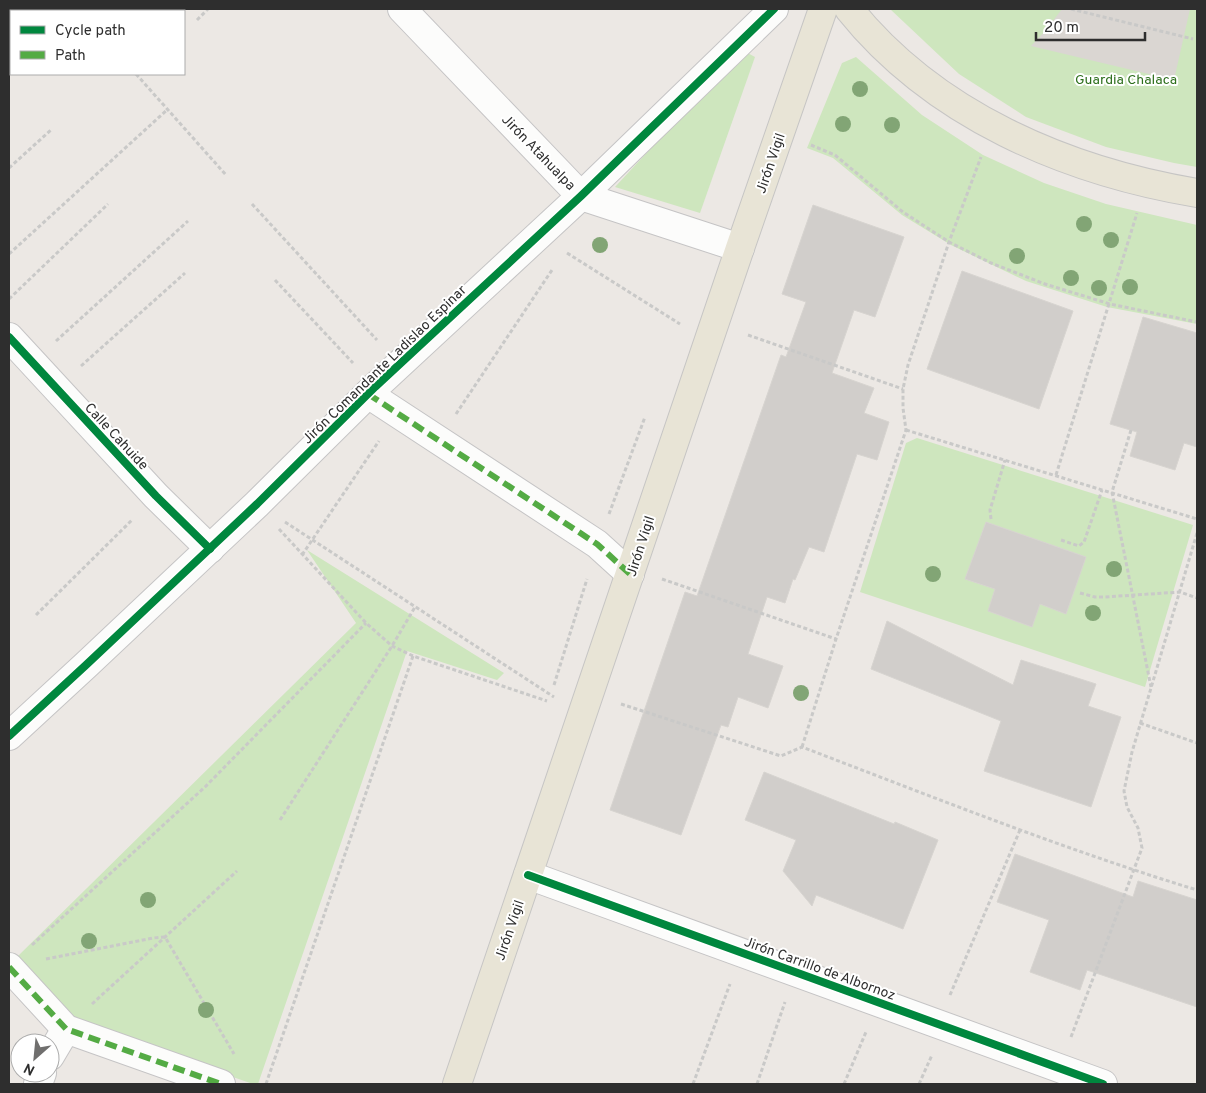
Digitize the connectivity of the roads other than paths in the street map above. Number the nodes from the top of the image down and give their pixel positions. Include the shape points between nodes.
1 (402, 9) edge
2 (774, 9) edge
3 (823, 9) edge
4 (849, 9) edge
5 (1197, 193) edge
6 (581, 196) junction
7 (740, 248) junction
8 (9, 337) edge
9 (372, 391) junction
10 (210, 549) junction
11 (631, 572) junction
12 (9, 736) edge
13 (528, 875) junction
14 (9, 967) edge
15 (66, 1029) junction
16 (60, 1039) edge
17 (221, 1084) edge
18 (457, 1084) edge
19 (1103, 1084) edge

1 - 6 street, Jirón Atahualpa
2 - 6 street, Jirón Comandante Ladislao Espinar
3 - 7 main road, Jirón Vigil
4 - 5 main road via 910,71 961,108 1014,137 1083,164 1150,184
6 - 7 street, Jirón Atahualpa
6 - 9 street, Jirón Comandante Ladislao Espinar
7 - 11 main road, Jirón Vigil
8 - 10 street, Calle Cahuide via 156,496
9 - 10 street, Jirón Comandante Ladislao Espinar
9 - 11 street via 397,413 597,544
10 - 12 street, Jirón Comandante Ladislao Espinar
11 - 13 main road, Jirón Vigil
13 - 18 main road, Jirón Vigil
13 - 19 street, Jirón Carrillo de Albornoz
14 - 15 street
15 - 16 street
15 - 17 street

